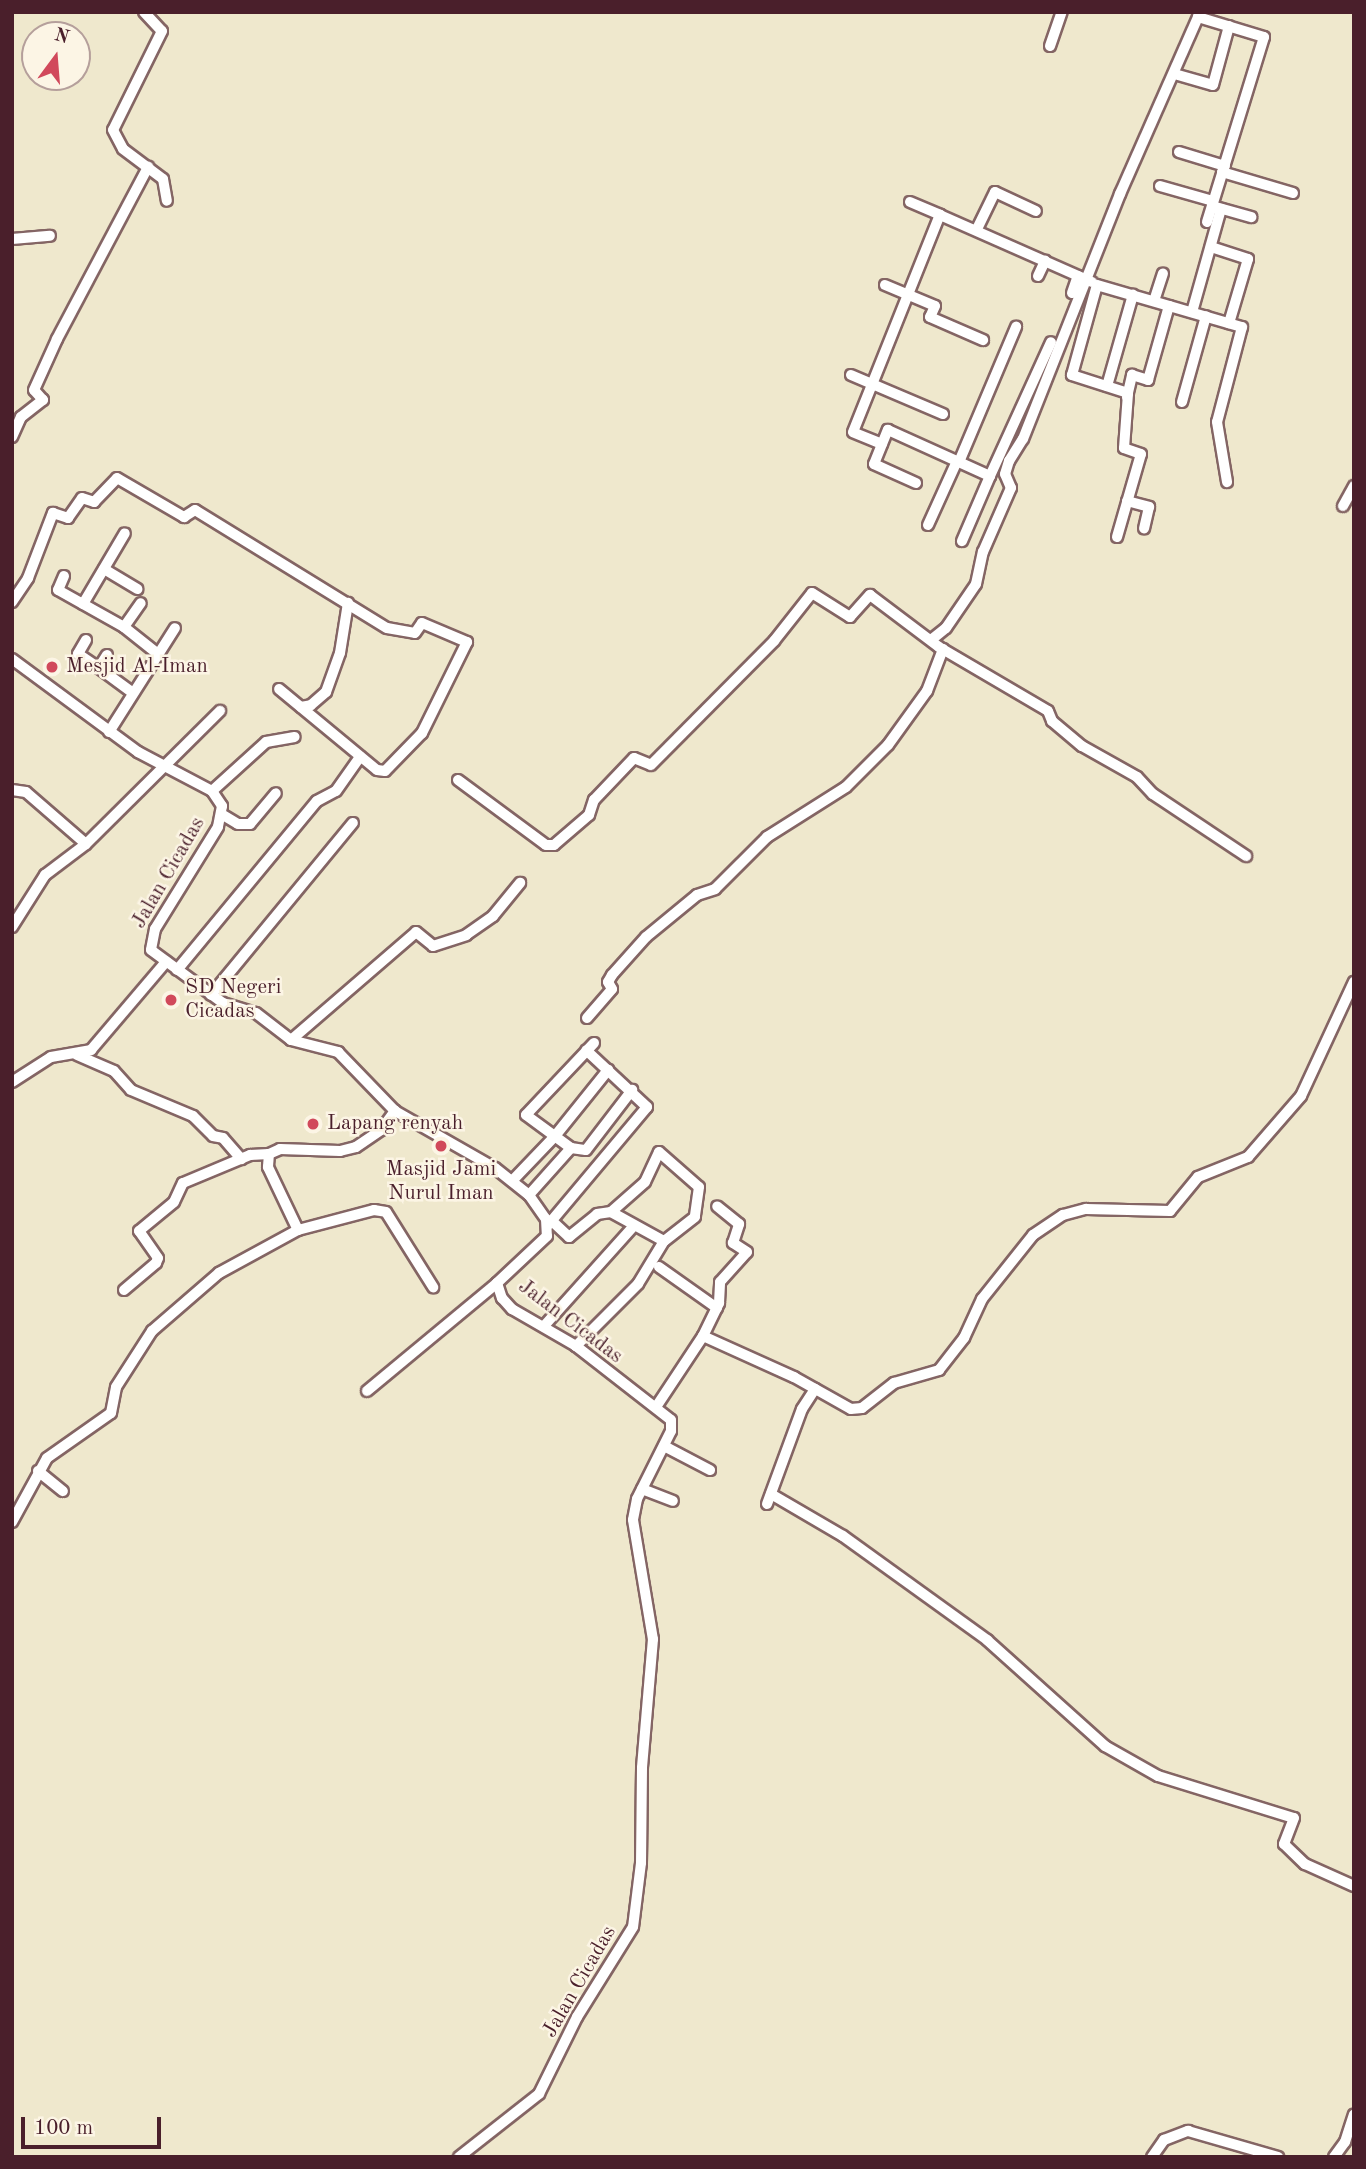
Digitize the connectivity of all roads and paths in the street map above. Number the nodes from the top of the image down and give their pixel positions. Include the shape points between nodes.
1 (144, 12) edge
2 (1062, 12) edge
3 (1199, 15) edge
4 (1229, 26) junction
5 (1050, 46) dead end
6 (1178, 75) dead end
7 (1178, 152) dead end
8 (148, 167) junction
9 (1223, 169) junction
10 (1160, 186) dead end
11 (1293, 193) dead end
12 (167, 201) dead end
13 (910, 202) dead end
14 (1215, 205) junction
15 (1036, 211) dead end
16 (940, 215) junction
17 (1251, 217) dead end
18 (1207, 222) dead end
19 (977, 229) junction
20 (1108, 232) dead end
21 (50, 236) dead end
22 (12, 239) edge
23 (1210, 247) junction
24 (1045, 261) junction
25 (1163, 273) dead end
26 (1038, 276) dead end
27 (1088, 281) junction
28 (885, 285) dead end
29 (1072, 293) dead end
30 (909, 295) junction
31 (1133, 295) junction
32 (1154, 301) junction
33 (1169, 306) junction
34 (1192, 312) junction
35 (1206, 316) junction
36 (1228, 323) junction
37 (1016, 327) dead end
38 (983, 340) dead end
39 (1051, 342) dead end
40 (851, 375) dead end
41 (872, 384) junction
42 (1107, 386) junction
43 (1128, 393) junction
44 (1182, 402) dead end
45 (943, 414) dead end
46 (12, 437) edge
47 (881, 444) junction
48 (958, 461) junction
49 (990, 476) junction
50 (1227, 482) dead end
51 (916, 483) dead end
52 (1354, 486) edge
53 (1127, 501) junction
54 (1343, 506) dead end
55 (928, 525) dead end
56 (1144, 528) dead end
57 (125, 533) dead end
58 (1117, 537) dead end
59 (962, 541) dead end
60 (104, 569) junction
61 (64, 576) dead end
62 (137, 589) dead end
63 (12, 602) edge
64 (141, 603) dead end
65 (348, 603) junction
66 (83, 604) junction
67 (124, 627) junction
68 (175, 628) dead end
69 (86, 640) dead end
70 (931, 640) junction
71 (943, 649) junction
72 (158, 654) junction
73 (107, 655) dead end
74 (12, 659) edge
75 (99, 668) junction
76 (279, 689) dead end
77 (133, 693) junction
78 (301, 706) junction
79 (220, 711) dead end
80 (109, 732) junction
81 (295, 737) dead end
82 (360, 757) junction
83 (165, 769) junction
84 (458, 780) dead end
85 (12, 790) edge
86 (212, 791) junction
87 (276, 793) dead end
88 (223, 816) junction
89 (353, 823) dead end
90 (86, 845) junction
91 (1246, 856) dead end
92 (520, 883) dead end
93 (12, 927) edge
94 (166, 962) junction
95 (177, 970) junction
96 (1354, 982) edge
97 (211, 995) junction
98 (587, 1018) dead end
99 (291, 1040) junction
100 (75, 1054) junction
101 (608, 1070) junction
102 (12, 1082) edge
103 (632, 1090) junction
104 (395, 1111) junction
105 (555, 1136) junction
106 (570, 1147) junction
107 (269, 1154) junction
108 (241, 1159) junction
109 (512, 1181) junction
110 (529, 1195) junction
111 (717, 1206) dead end
112 (611, 1212) junction
113 (551, 1224) junction
114 (632, 1228) junction
115 (298, 1230) junction
116 (664, 1241) junction
117 (659, 1266) dead end
118 (497, 1283) junction
119 (433, 1287) dead end
120 (124, 1290) dead end
121 (717, 1308) junction
122 (544, 1326) junction
123 (703, 1336) junction
124 (576, 1346) junction
125 (815, 1389) junction
126 (366, 1391) dead end
127 (656, 1407) junction
128 (664, 1446) junction
129 (710, 1470) dead end
130 (38, 1471) junction
131 (642, 1489) junction
132 (64, 1491) dead end
133 (673, 1501) dead end
134 (12, 1522) edge
135 (1354, 1886) edge
136 (1354, 2114) edge
137 (459, 2157) edge
138 (1152, 2157) edge
139 (1278, 2157) edge
140 (1334, 2157) edge

1 - 8 street via 160,26 161,33 113,130 123,149
2 - 5 street
3 - 4 street
3 - 27 street
4 - 6 street via 1213,85
4 - 9 street via 1264,37
7 - 9 street
8 - 12 street via 163,179
8 - 46 street via 34,390 43,400 21,417
9 - 11 street
9 - 14 street
10 - 14 street
13 - 16 street
14 - 17 street
14 - 18 street
14 - 23 street
15 - 19 street via 995,192
16 - 19 street
16 - 30 street
19 - 24 street
20 - 27 street
21 - 22 street
23 - 34 street
23 - 36 street via 1248,259
24 - 26 street
24 - 27 street
25 - 32 street
27 - 29 street
27 - 31 street
27 - 42 street via 1072,375
27 - 70 street via 1006,471 1011,488 983,552 976,584 946,628
28 - 30 street
30 - 38 street via 934,306 930,317
30 - 41 street
31 - 32 street
31 - 42 street
32 - 33 street
33 - 34 street
33 - 43 street via 1147,380 1132,375
34 - 35 street
35 - 36 street
35 - 44 street
36 - 50 street via 1242,327 1217,422
37 - 48 street
39 - 49 street
40 - 41 street
41 - 45 street
41 - 47 street via 853,432
42 - 43 street
43 - 53 street via 1118,431 1125,433 1124,448 1141,454
47 - 48 street via 888,430
47 - 51 street via 874,464
48 - 49 street
48 - 55 street
49 - 59 street
52 - 54 street
53 - 56 street via 1149,508
53 - 58 street
57 - 60 street
60 - 62 street
60 - 66 street
61 - 66 street via 56,589
63 - 65 street via 28,578 53,513 68,517 82,498 94,502 114,478 184,517 195,510
64 - 67 street
65 - 78 street via 340,653 326,692 311,705
65 - 82 street via 387,628 415,634 422,623 467,642 418,737 384,771
66 - 67 street
67 - 72 street
68 - 72 street
69 - 75 street via 78,654
70 - 71 street
70 - 84 street via 871,595 850,617 812,593 774,641 651,765 634,758 594,800 589,816 554,845 546,845
71 - 91 street via 1048,711 1082,746 1137,777 1153,794
71 - 98 street via 927,691 888,745 846,787 767,837 715,889 697,895 646,937 612,975 608,982 612,989
72 - 77 street
73 - 75 street
74 - 80 street, Jalan Cicadas
75 - 77 street
76 - 78 street
77 - 80 street
78 - 82 street
79 - 83 street
80 - 83 street, Jalan Cicadas
81 - 86 street via 266,742
82 - 95 street via 336,792 317,801
83 - 86 street, Jalan Cicadas
83 - 90 street
85 - 90 street via 26,792
86 - 88 street, Jalan Cicadas
87 - 88 street via 250,824
88 - 94 street, Jalan Cicadas via 150,940 151,950
89 - 97 street
90 - 93 street via 45,875
92 - 99 street via 493,916 466,935 435,946 416,932
94 - 95 street, Jalan Cicadas
94 - 100 street via 91,1050
95 - 97 street, Jalan Cicadas
96 - 125 street via 1301,1096 1248,1157 1198,1177 1170,1210 1086,1209 1063,1215 1033,1235 982,1299 949,1361 927,1377 894,1383 858,1410
97 - 99 street, Jalan Cicadas via 256,1013
99 - 104 street, Jalan Cicadas via 338,1052
100 - 102 street via 51,1057
100 - 108 street via 114,1071 131,1090 193,1116 213,1136 223,1138
101 - 103 street
101 - 105 street
101 - 105 street via 590,1046 526,1113
103 - 106 street via 593,1144 586,1150
103 - 113 street via 648,1104 645,1110
104 - 107 street via 381,1130 356,1147 341,1151 281,1149
104 - 109 street, Jalan Cicadas
105 - 106 street
105 - 109 street
106 - 110 street
107 - 108 street
107 - 115 street via 268,1167
108 - 120 street via 183,1184 173,1202 140,1229 139,1237 158,1258
109 - 110 street, Jalan Cicadas
110 - 113 street, Jalan Cicadas
111 - 121 street via 739,1224 733,1243 747,1252 720,1282
112 - 113 street via 597,1214 569,1237
112 - 114 street
112 - 116 street via 645,1182 661,1152 697,1184 699,1194 695,1217
113 - 118 street, Jalan Cicadas via 539,1246
114 - 116 street
114 - 122 street
115 - 119 street via 374,1210 386,1212
115 - 130 street via 219,1273 152,1331 116,1387 105,1421 54,1451
116 - 124 street via 638,1284
117 - 121 street
118 - 122 street, Jalan Cicadas via 512,1309
118 - 126 street
121 - 123 street
122 - 124 street, Jalan Cicadas
123 - 125 street
123 - 127 street
124 - 127 street, Jalan Cicadas via 631,1393
125 - 135 street via 802,1409 769,1499 895,1573 997,1648 1105,1746 1154,1774 1292,1817 1284,1844 1305,1864
127 - 128 street, Jalan Cicadas via 673,1425
128 - 129 street
128 - 131 street, Jalan Cicadas
130 - 132 street
130 - 134 street
131 - 133 street
131 - 137 street, Jalan Cicadas via 633,1520 653,1639 653,1668 633,1927 577,2017 539,2094
136 - 140 street via 1345,2142
138 - 139 street via 1164,2140 1188,2131

